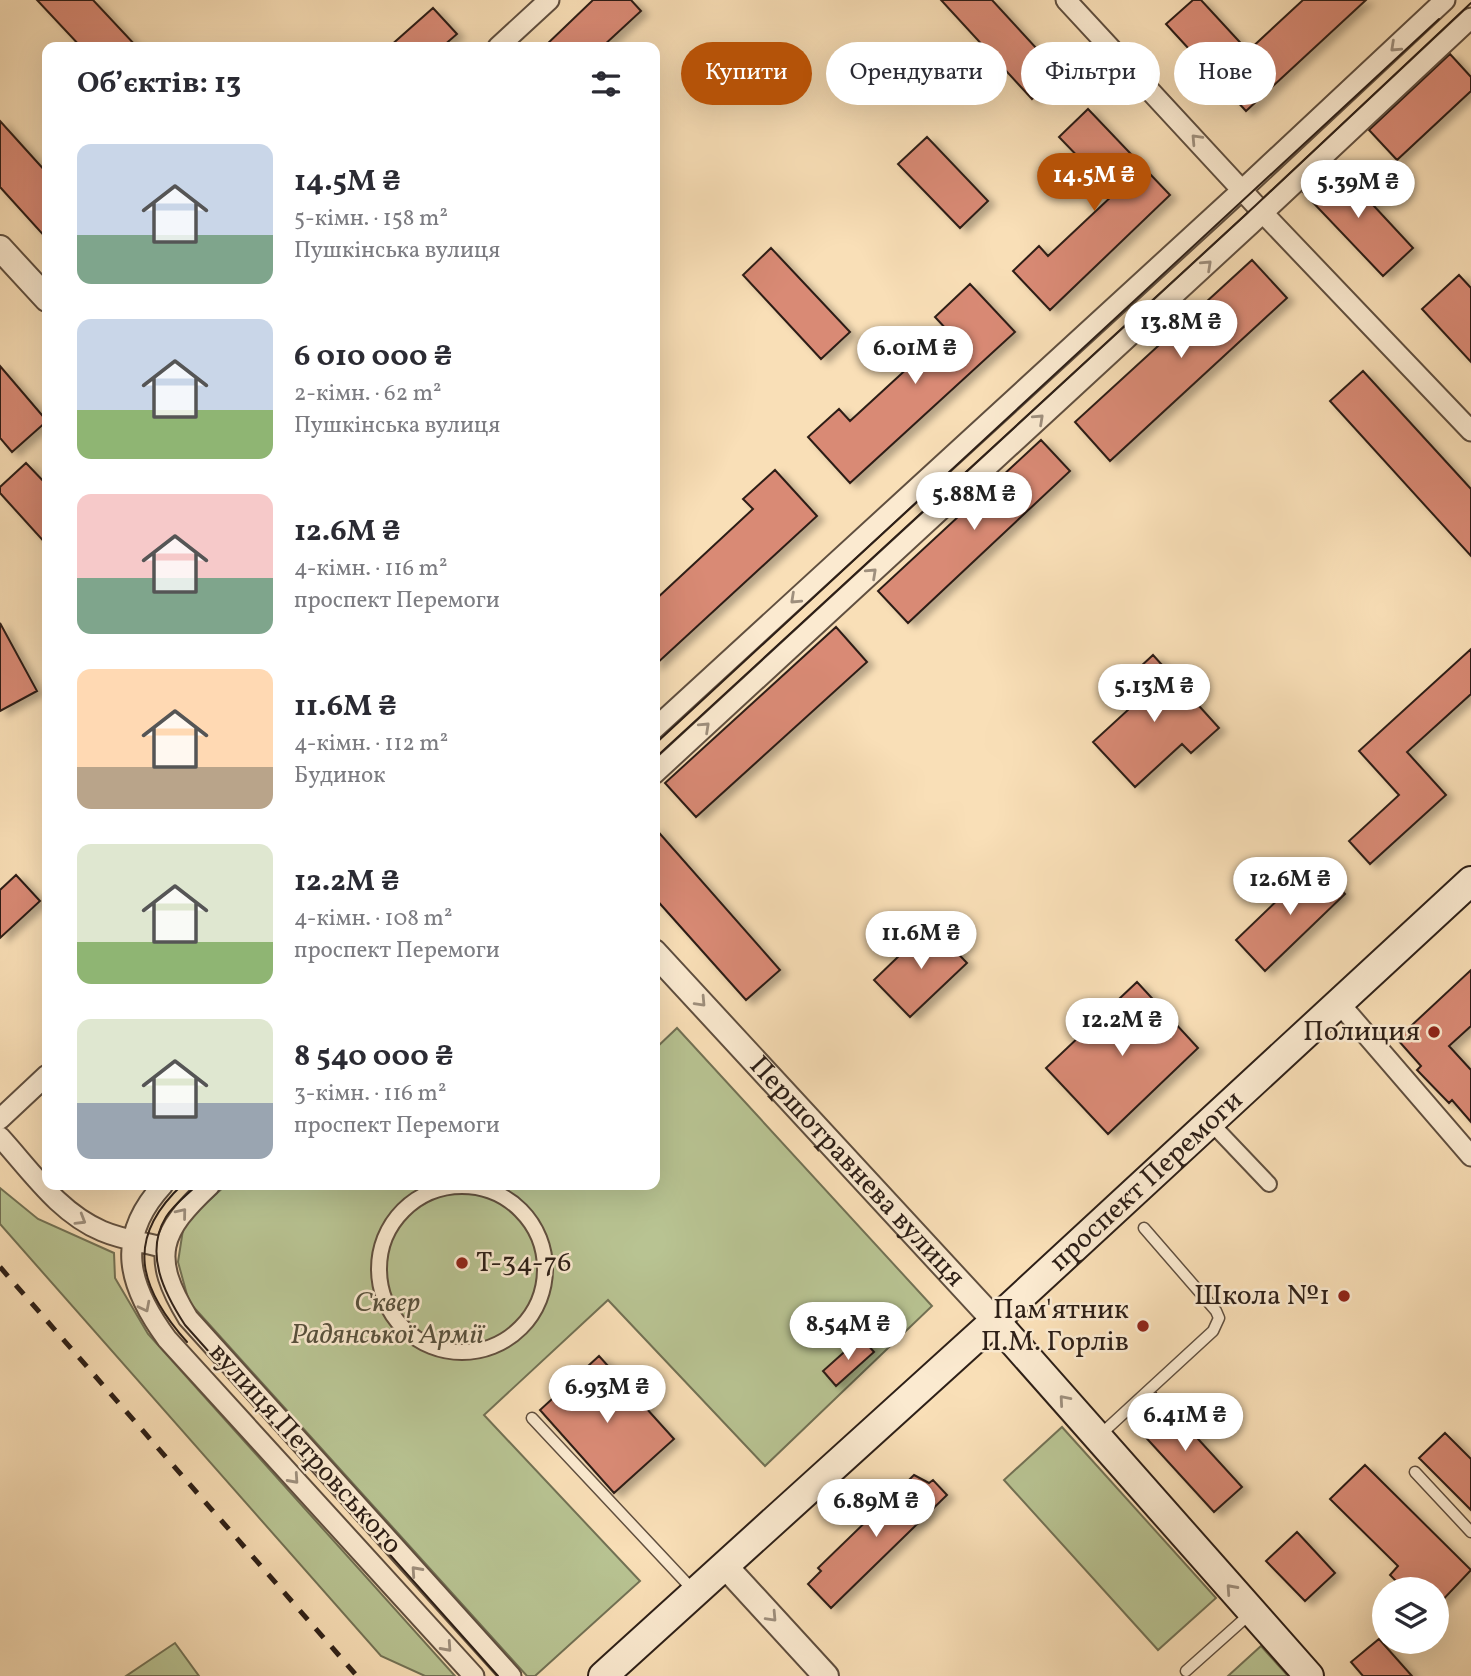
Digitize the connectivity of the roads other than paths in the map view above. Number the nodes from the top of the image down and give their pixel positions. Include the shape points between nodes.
1 (549, 0) edge
2 (1066, 0) edge
3 (1445, 0) edge
4 (1471, 18) edge
5 (503, 42) edge
6 (1243, 189) junction
7 (1263, 213) junction
8 (0, 248) edge
9 (42, 294) edge
10 (1471, 431) edge
11 (660, 723) edge
12 (660, 768) edge
13 (1471, 881) edge
14 (660, 958) edge
15 (1339, 1003) junction
16 (42, 1081) edge
17 (0, 1119) edge
18 (1210, 1122) junction
19 (0, 1136) edge
20 (1471, 1156) edge
21 (42, 1184) edge
22 (1269, 1184) dead end
23 (47, 1190) edge
24 (158, 1190) edge
25 (205, 1190) edge
26 (435, 1190) edge
27 (488, 1190) edge
28 (1144, 1228) dead end
29 (132, 1242) junction
30 (165, 1248) junction
31 (545, 1276) joint
32 (995, 1321) junction
33 (532, 1418) dead end
34 (1097, 1438) junction
35 (1415, 1472) dead end
36 (1471, 1532) edge
37 (725, 1566) junction
38 (696, 1593) junction
39 (1252, 1612) junction
40 (1186, 1671) dead end
41 (474, 1676) edge
42 (511, 1676) edge
43 (603, 1676) edge
44 (826, 1676) edge
45 (1309, 1676) edge

1 - 5 street
6 -> 2 street
3 -> 6 street
4 - 7 street
6 - 7 street
6 -> 11 street
7 - 10 street
12 -> 7 street
8 - 9 street
13 - 15 main road, проспект Перемоги
14 -> 32 street, Першотравнева вулиця
15 - 18 main road, проспект Перемоги
15 - 20 street
16 - 17 street
18 - 22 street
18 - 32 main road, проспект Перемоги
19 -> 21 street
23 -> 29 street via 81,1221
24 - 29 street via 141,1216
30 -> 25 street via 176,1219
26 - 31 street via 405,1207 383,1241 379,1260 383,1296 391,1313 417,1339 452,1352 490,1347 523,1325 534,1310
27 - 31 street via 516,1205 530,1221 540,1239
28 - 34 lane via 1219,1318 1213,1331
29 - 30 street
29 -> 41 street, вулиця Петровського via 137,1291 167,1339
42 -> 30 street, вулиця Петровського via 188,1318 168,1275
34 -> 32 main road, Першотравнева вулиця
32 - 37 main road, проспект Перемоги
33 - 38 lane
39 -> 34 main road, Першотравнева вулиця
35 - 36 lane
37 - 38 main road, проспект Перемоги
37 -> 44 street
38 - 43 main road, проспект Перемоги
39 - 40 lane
39 - 45 main road, Першотравнева вулиця

